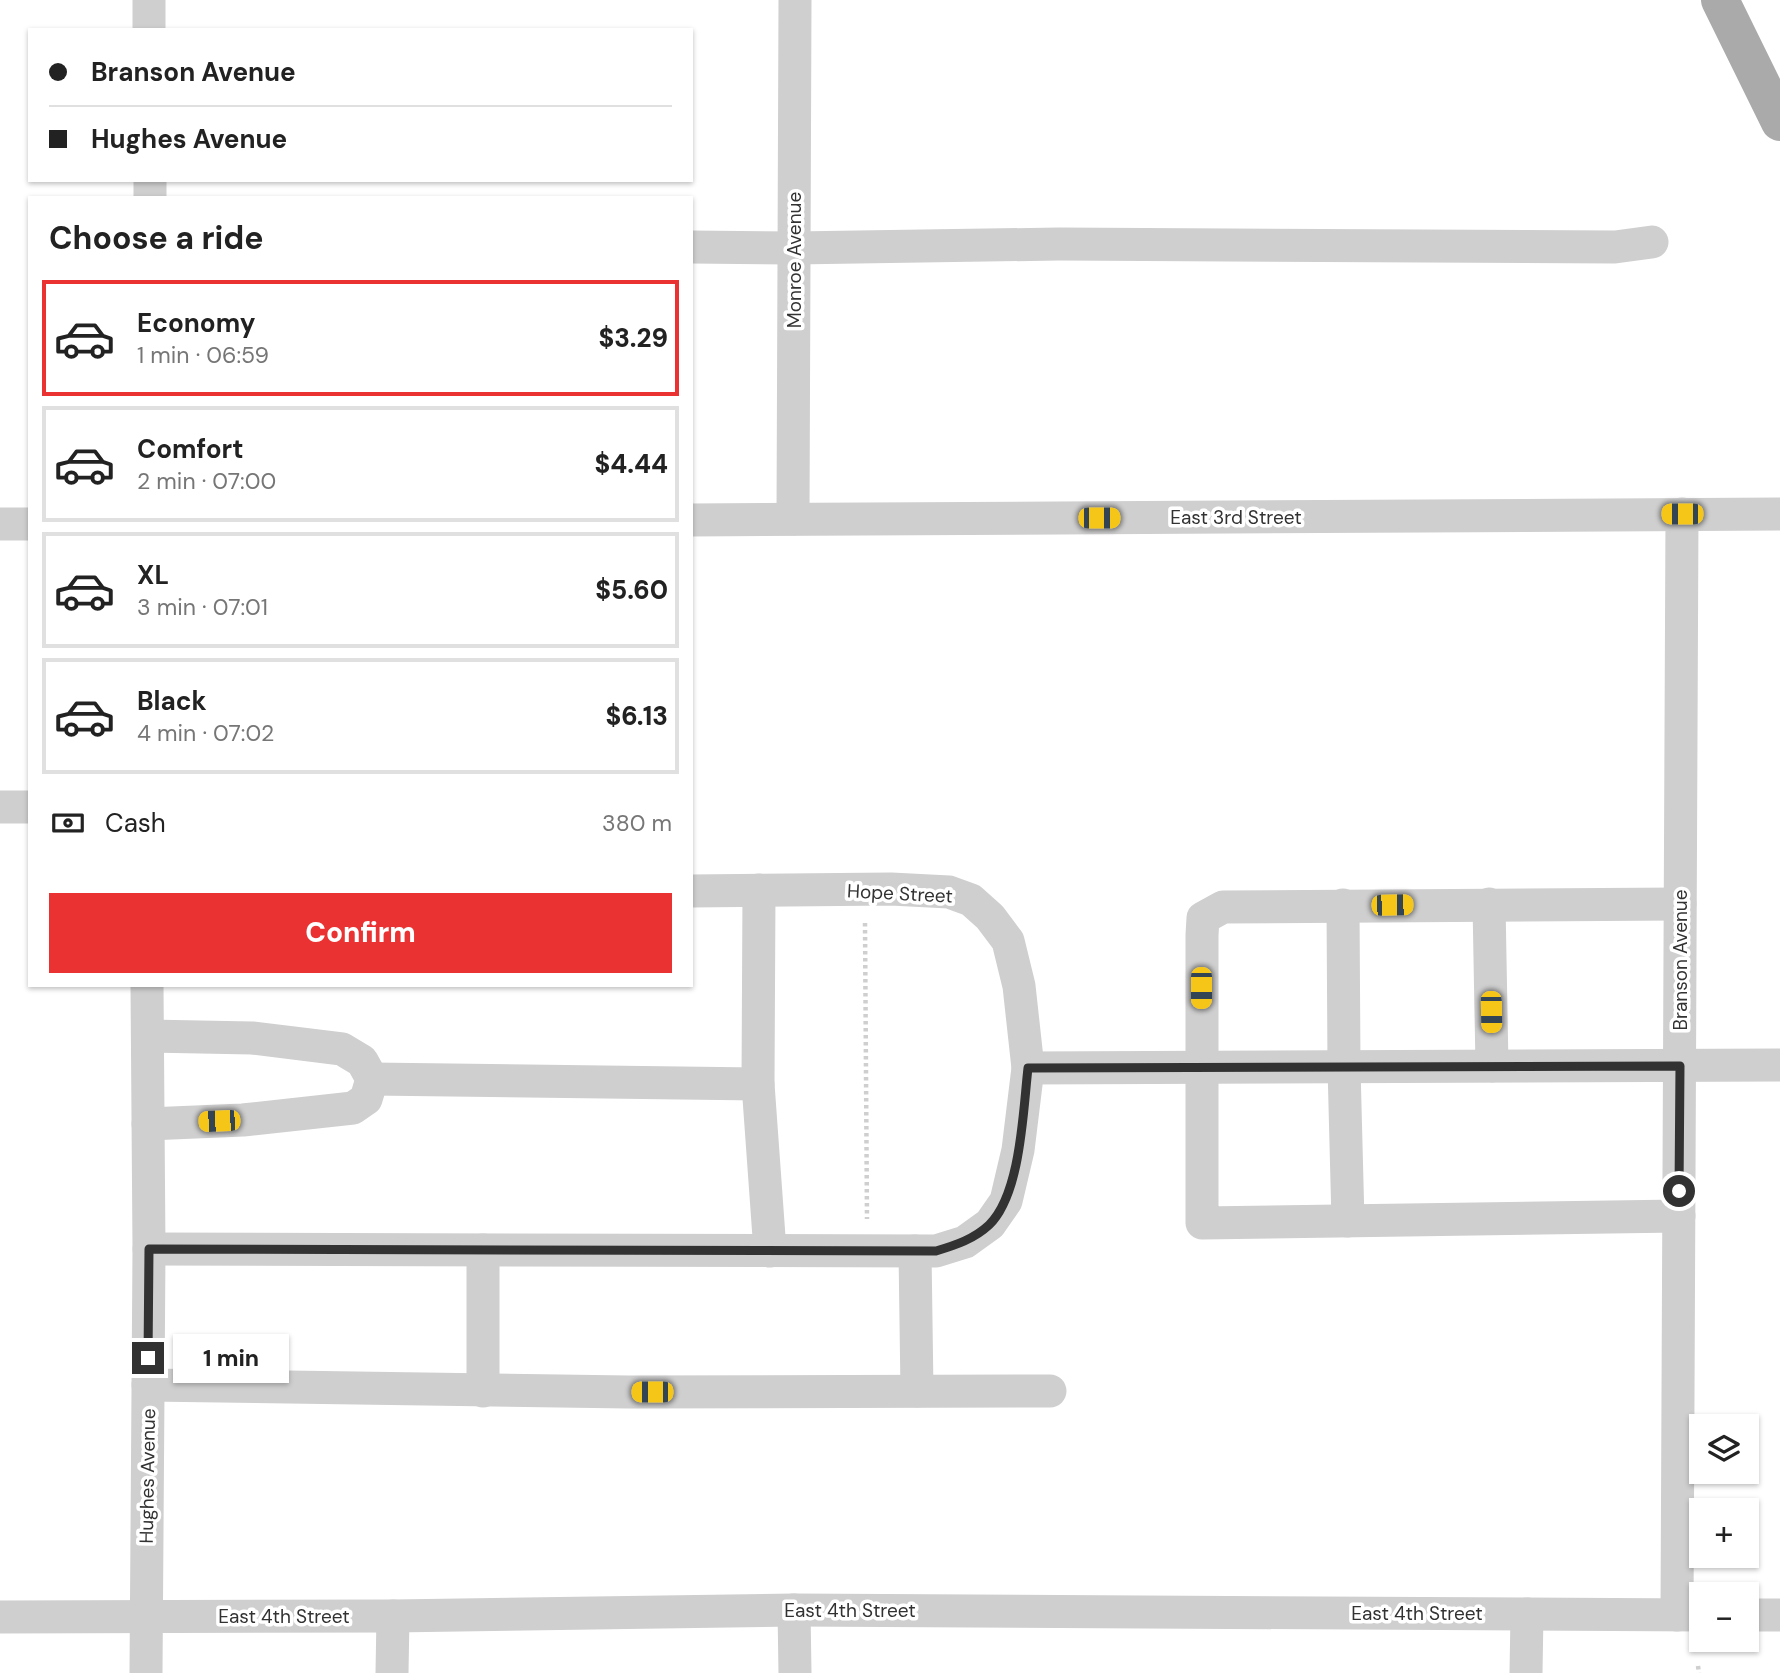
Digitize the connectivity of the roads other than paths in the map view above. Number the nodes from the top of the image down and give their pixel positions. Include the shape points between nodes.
1 (149, 0) edge
2 (795, 0) edge
3 (1720, 0) edge
4 (149, 28) edge
5 (1780, 122) edge
6 (1652, 242) dead end
7 (693, 247) edge
8 (794, 248) junction
9 (1682, 514) junction
10 (1780, 514) edge
11 (793, 519) junction
12 (693, 520) edge
13 (0, 524) edge
14 (28, 524) edge
15 (0, 807) edge
16 (28, 807) edge
17 (760, 890) junction
18 (693, 891) edge
19 (1489, 904) junction
20 (1680, 904) junction
21 (1343, 905) junction
22 (147, 987) edge
23 (148, 1036) junction
24 (1780, 1065) edge
25 (1492, 1066) junction
26 (1680, 1066) junction
27 (1201, 1067) junction
28 (1344, 1067) junction
29 (1028, 1068) junction
30 (372, 1079) junction
31 (758, 1084) junction
32 (148, 1124) junction
33 (1679, 1216) junction
34 (1348, 1221) junction
35 (149, 1249) junction
36 (483, 1250) junction
37 (770, 1251) junction
38 (915, 1251) junction
39 (148, 1385) junction
40 (483, 1391) junction
41 (917, 1391) junction
42 (1050, 1391) dead end
43 (794, 1610) junction
44 (1527, 1614) junction
45 (1689, 1615) edge
46 (1759, 1615) edge
47 (1780, 1615) edge
48 (145, 1616) junction
49 (393, 1616) junction
50 (0, 1617) edge
51 (146, 1673) edge
52 (393, 1673) edge
53 (795, 1673) edge
54 (1526, 1673) edge

1 - 4 street
2 - 8 street, Monroe Avenue
3 - 5 main road
6 - 8 street via 1615,247 1059,244
7 - 8 street
8 - 11 street, Monroe Avenue
9 - 10 street, East 3rd Street
9 - 11 street, East 3rd Street
9 - 20 street, Branson Avenue
11 - 12 street, East 3rd Street
13 - 14 street
15 - 16 street
17 - 18 street, Hope Street
17 - 29 street, Hope Street via 949,892 971,900 1008,941 1019,986
17 - 31 street
19 - 20 street
19 - 21 street
19 - 25 street
20 - 26 street, Branson Avenue
21 - 27 street via 1223,907 1203,918
21 - 28 street
22 - 23 street, Hughes Avenue
23 - 30 street via 239,1038 342,1049 362,1061
23 - 32 street, Hughes Avenue
24 - 26 street
25 - 26 street
25 - 28 street
26 - 33 street, Branson Avenue
27 - 28 street
27 - 29 street
27 - 34 street via 1202,1223
28 - 34 street
29 - 38 street, Hope Street via 1018,1150 1006,1201 990,1224 965,1242 936,1251
30 - 31 street
30 - 32 street via 366,1099 353,1108
31 - 37 street
32 - 35 street, Hughes Avenue
33 - 34 street
33 - 45 street, Branson Avenue
35 - 36 street, Hope Street
35 - 39 street, Hughes Avenue
36 - 37 street, Hope Street
36 - 40 street
37 - 38 street, Hope Street
38 - 41 street
39 - 40 street
39 - 48 street, Hughes Avenue
40 - 41 street
41 - 42 street
43 - 44 street, East 4th Street
43 - 49 street, East 4th Street
43 - 53 street
44 - 45 street, East 4th Street
44 - 54 street
46 - 47 street
48 - 49 street, East 4th Street
48 - 50 street, East 4th Street
48 - 51 street, Hughes Avenue
49 - 52 street

